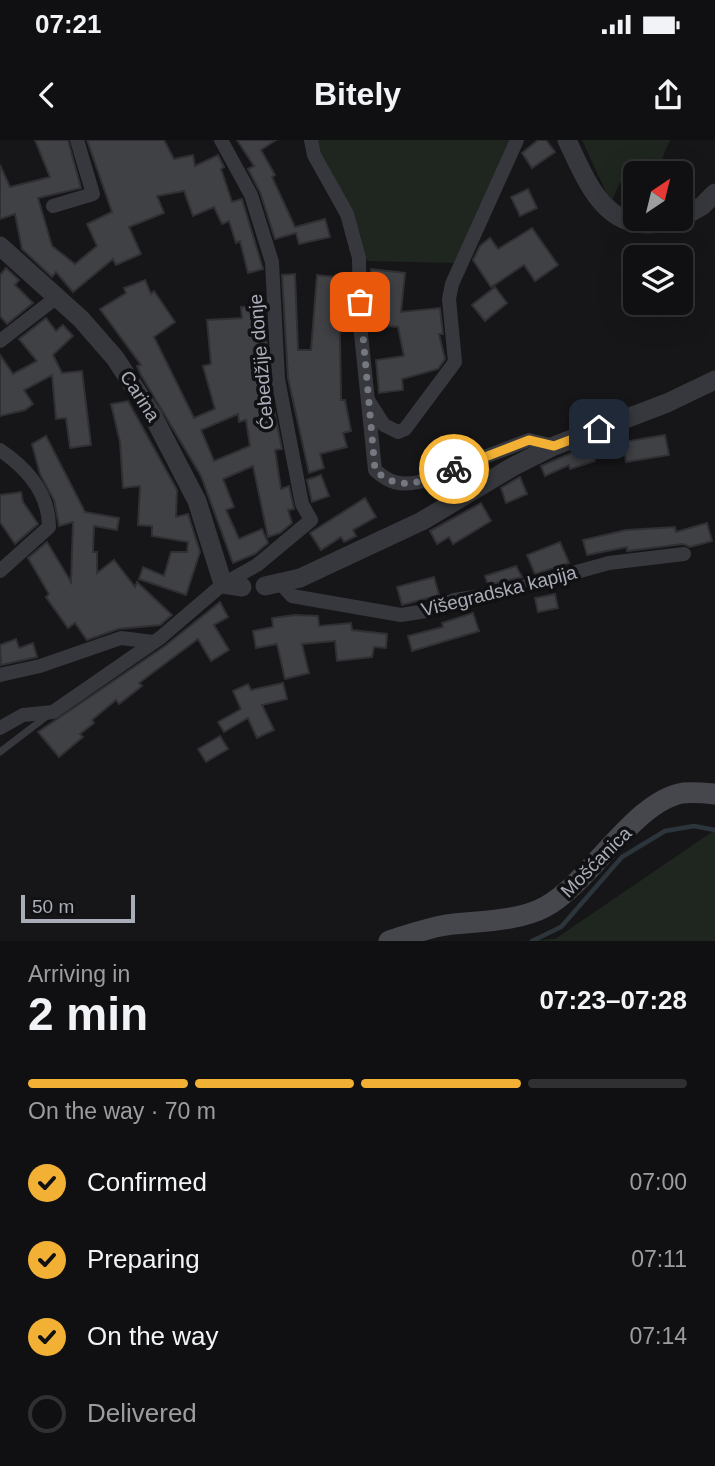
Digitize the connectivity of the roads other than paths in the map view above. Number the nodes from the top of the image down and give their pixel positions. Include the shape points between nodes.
1 (77, 140) edge
2 (221, 140) edge
3 (311, 140) edge
4 (517, 140) edge
5 (568, 140) edge
6 (715, 193) edge
7 (53, 206) dead end
8 (693, 211) edge
9 (623, 219) edge
10 (0, 246) edge
11 (57, 297) junction
12 (0, 341) edge
13 (715, 380) edge
14 (367, 399) junction
15 (554, 446) junction
16 (0, 450) edge
17 (684, 554) dead end
18 (0, 571) edge
19 (272, 583) joint
20 (233, 585) junction
21 (153, 642) junction
22 (0, 676) edge
23 (53, 712) junction
24 (0, 728) edge
25 (0, 752) edge
26 (715, 794) edge
27 (389, 941) edge

1 - 7 street via 93,194
2 - 20 street, Ćebedžije donje via 251,195 272,262 278,379 302,504 311,520
3 - 14 street via 314,155 347,214 359,258
4 - 14 street via 452,284 449,299 456,362 398,432 384,425
5 - 9 street via 593,195
6 - 8 street
10 - 11 street, Carina
11 - 12 street
11 - 20 street, Carina via 116,358 153,415
13 - 15 street, Višegradska kapija
14 - 15 street via 375,470 384,479 403,485 529,440
15 - 19 street, Višegradska kapija via 422,521 300,578
16 - 18 street via 37,484 49,509 49,527
17 - 19 street, Višegradska kapija via 609,563 401,615 292,596
20 - 21 street
21 - 22 street via 121,638
21 - 23 street
23 - 24 street via 23,715
23 - 25 lane
26 - 27 main road, Mošćanica via 682,793 664,800 544,908 442,926

